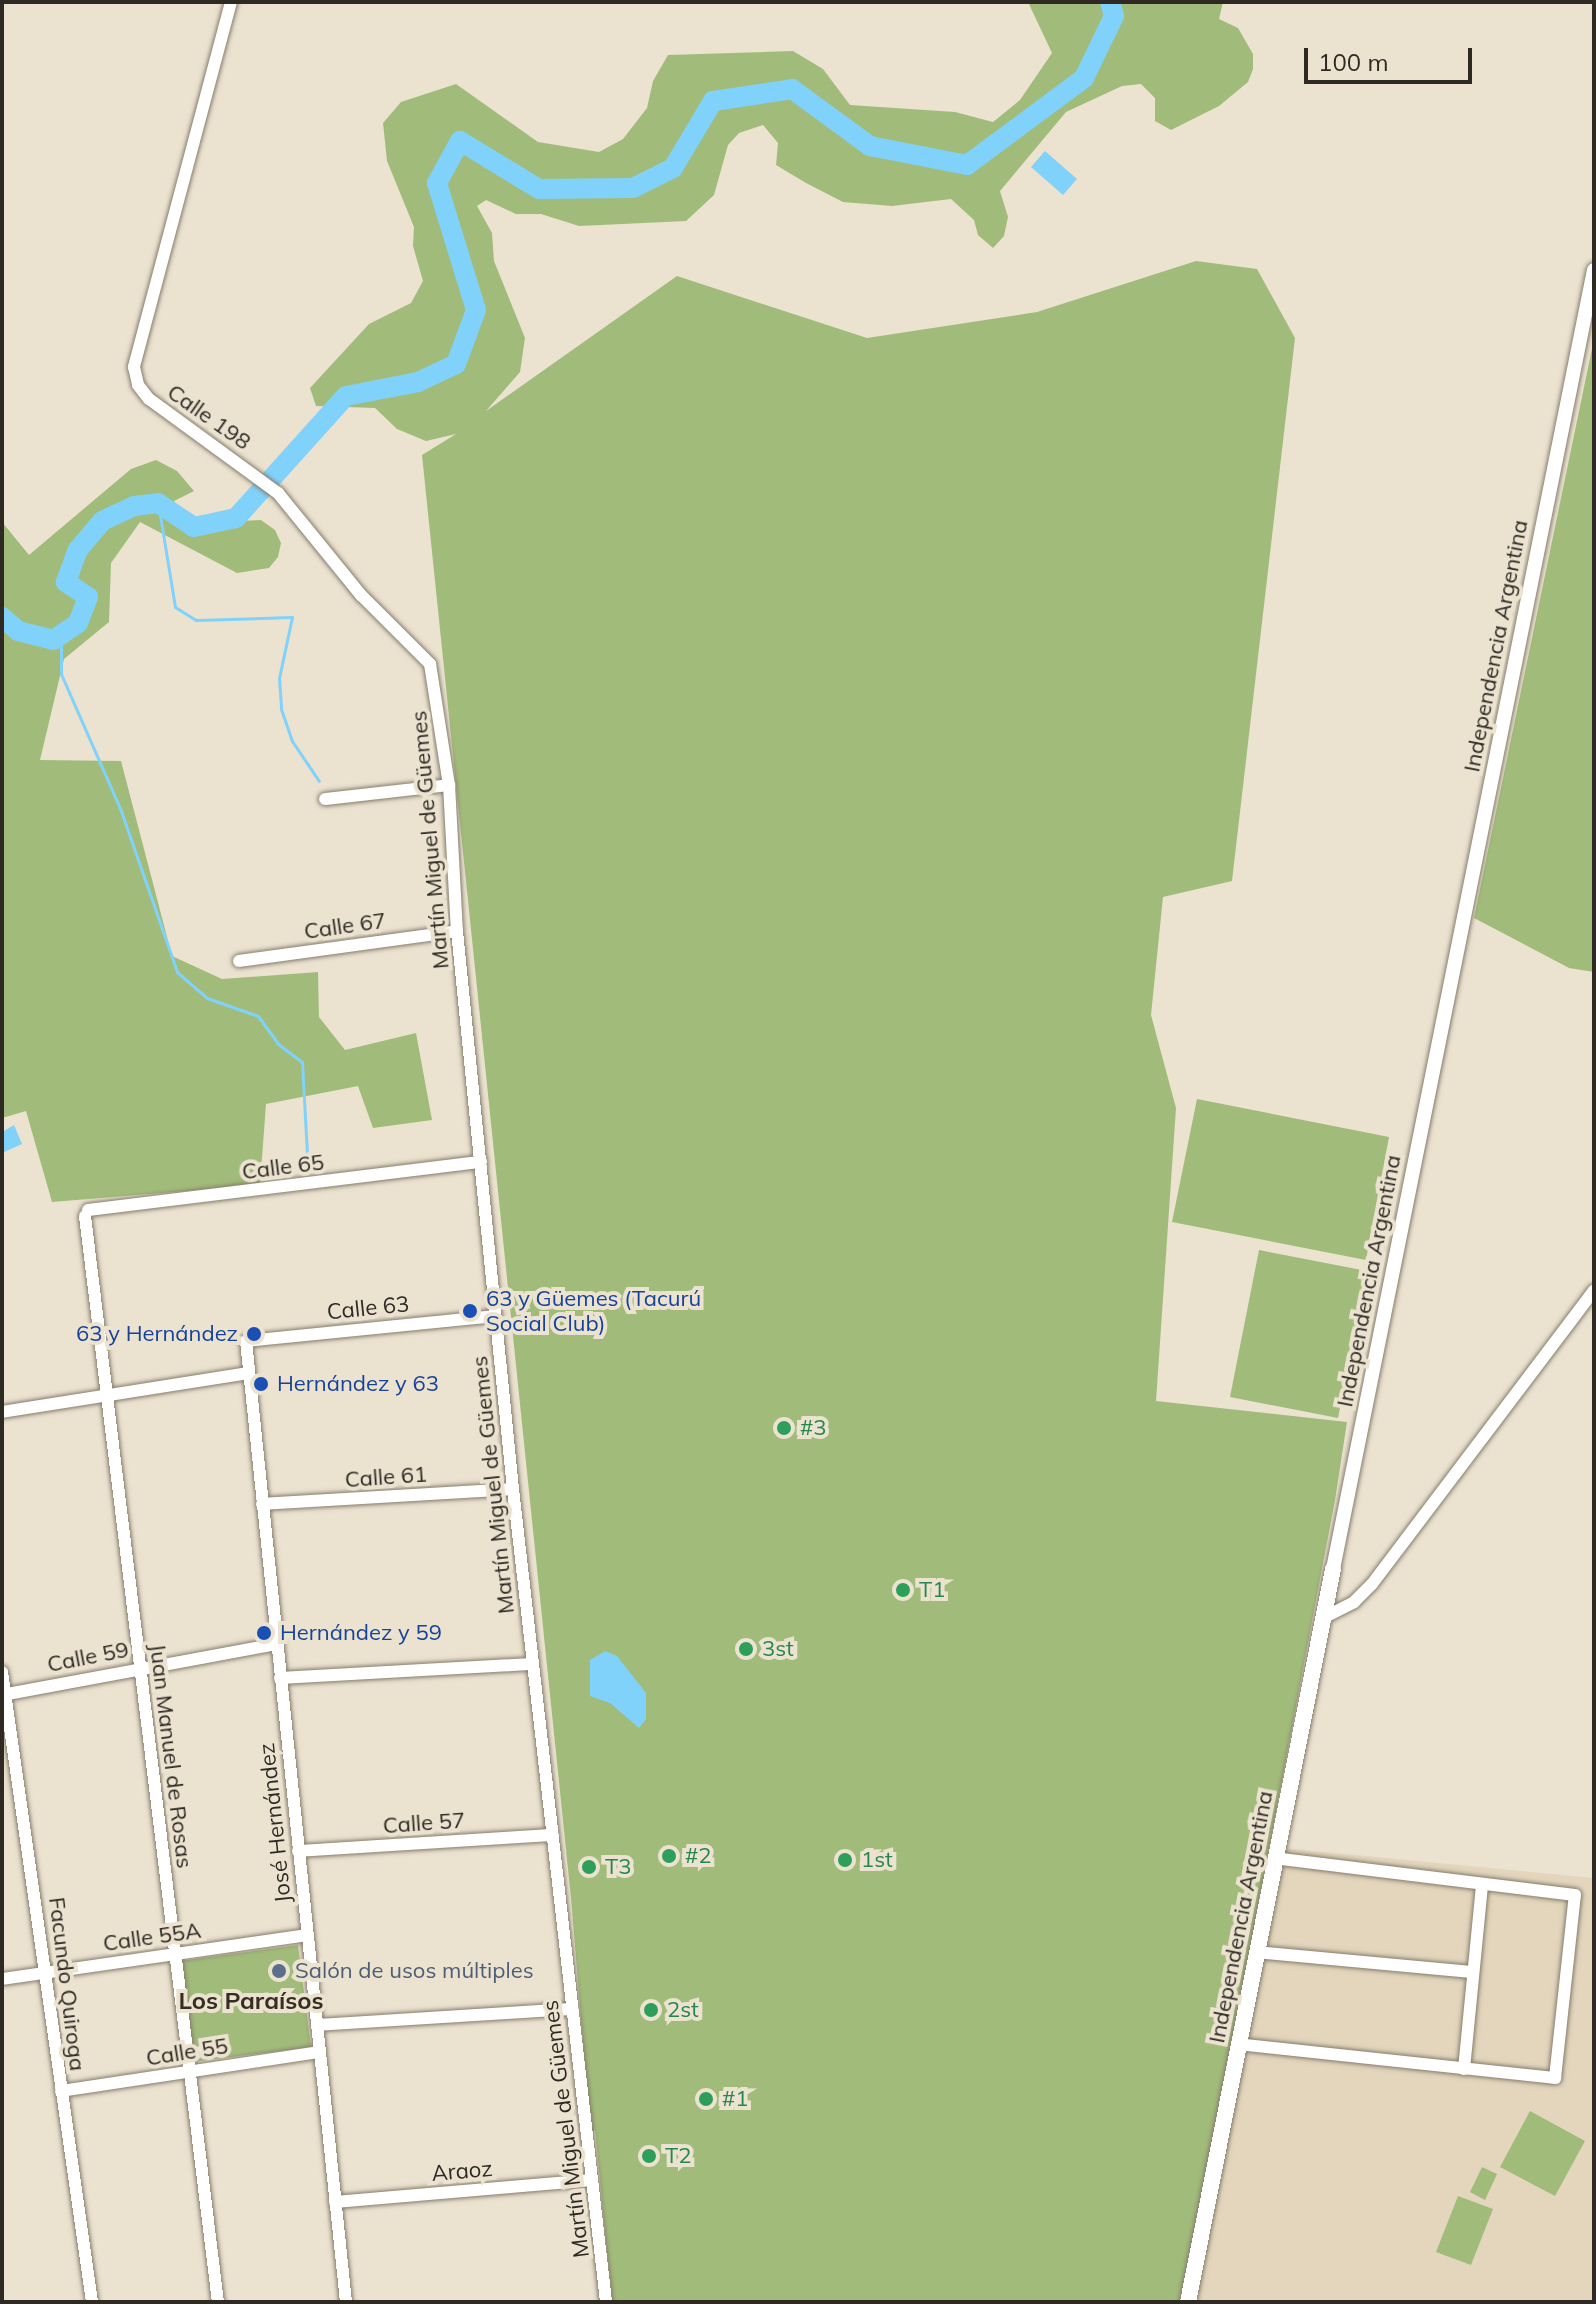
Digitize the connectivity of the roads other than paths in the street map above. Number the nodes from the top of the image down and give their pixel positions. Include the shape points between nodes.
1 (231, 2) edge
2 (1594, 270) edge
3 (430, 664) joint
4 (449, 785) junction
5 (325, 799) dead end
6 (457, 931) junction
7 (239, 961) dead end
8 (481, 1162) junction
9 (86, 1213) joint
10 (1594, 1290) edge
11 (495, 1316) junction
12 (246, 1341) joint
13 (249, 1373) junction
14 (107, 1396) junction
15 (2, 1412) edge
16 (513, 1489) junction
17 (262, 1504) junction
18 (1333, 1569) joint
19 (1323, 1618) junction
20 (277, 1644) junction
21 (533, 1664) junction
22 (140, 1667) junction
23 (2, 1672) edge
24 (280, 1678) junction
25 (4, 1694) edge
26 (552, 1835) junction
27 (298, 1851) junction
28 (1275, 1858) junction
29 (1482, 1887) junction
30 (307, 1935) junction
31 (1256, 1952) junction
32 (176, 1955) junction
33 (47, 1972) junction
34 (1471, 1972) junction
35 (2, 1979) edge
36 (572, 2009) junction
37 (317, 2025) junction
38 (1237, 2044) junction
39 (319, 2052) junction
40 (1464, 2069) junction
41 (190, 2073) junction
42 (61, 2091) junction
43 (592, 2180) junction
44 (335, 2202) junction
45 (92, 2302) edge
46 (218, 2302) edge
47 (346, 2302) edge
48 (606, 2302) edge
49 (1188, 2302) edge

1 - 3 street, Calle 198 via 134,367 138,385 149,399 278,493 361,595
2 - 18 street, Independencia Argentina
3 - 4 street, Martín Miguel de Güemes
4 - 5 street
4 - 6 street, Martín Miguel de Güemes
6 - 7 street, Calle 67
6 - 8 street, Martín Miguel de Güemes
8 - 9 street, Calle 65
8 - 11 street, Martín Miguel de Güemes
9 - 14 street, Juan Manuel de Rosas
10 - 19 street via 1372,1584 1354,1602
11 - 12 street, Calle 63
11 - 16 street, Martín Miguel de Güemes
12 - 13 street, José Hernández
13 - 14 street
13 - 17 street, José Hernández
14 - 15 street
14 - 22 street, Juan Manuel de Rosas
16 - 17 street, Calle 61
16 - 21 street, Martín Miguel de Güemes
17 - 20 street, José Hernández
18 - 19 main road, Independencia Argentina
19 - 28 main road, Independencia Argentina
20 - 22 street, Calle 59
20 - 24 street, José Hernández
21 - 24 street
21 - 26 street, Martín Miguel de Güemes
22 - 25 street, Calle 59
22 - 32 street, Juan Manuel de Rosas
23 - 25 street, Facundo Quiroga
24 - 27 street, José Hernández
25 - 33 street, Facundo Quiroga
26 - 27 street, Calle 57
26 - 36 street, Martín Miguel de Güemes
27 - 30 street, José Hernández
28 - 29 street
28 - 31 main road, Independencia Argentina
29 - 34 street
29 - 40 street via 1575,1895 1555,2078
30 - 32 street, Calle 55A
30 - 37 street, José Hernández
31 - 34 street
31 - 38 main road, Independencia Argentina
32 - 33 street, Calle 55A
32 - 41 street, Juan Manuel de Rosas
33 - 35 street, Calle 55A
33 - 42 street, Facundo Quiroga
34 - 40 street
36 - 37 street
36 - 43 street, Martín Miguel de Güemes
37 - 39 street, José Hernández
38 - 40 street
38 - 49 main road, Independencia Argentina
39 - 41 street, Calle 55
39 - 44 street, José Hernández
41 - 42 street, Calle 55
41 - 46 street, Juan Manuel de Rosas
42 - 45 street, Facundo Quiroga
43 - 44 street, Araoz
43 - 48 street, Martín Miguel de Güemes
44 - 47 street, José Hernández

